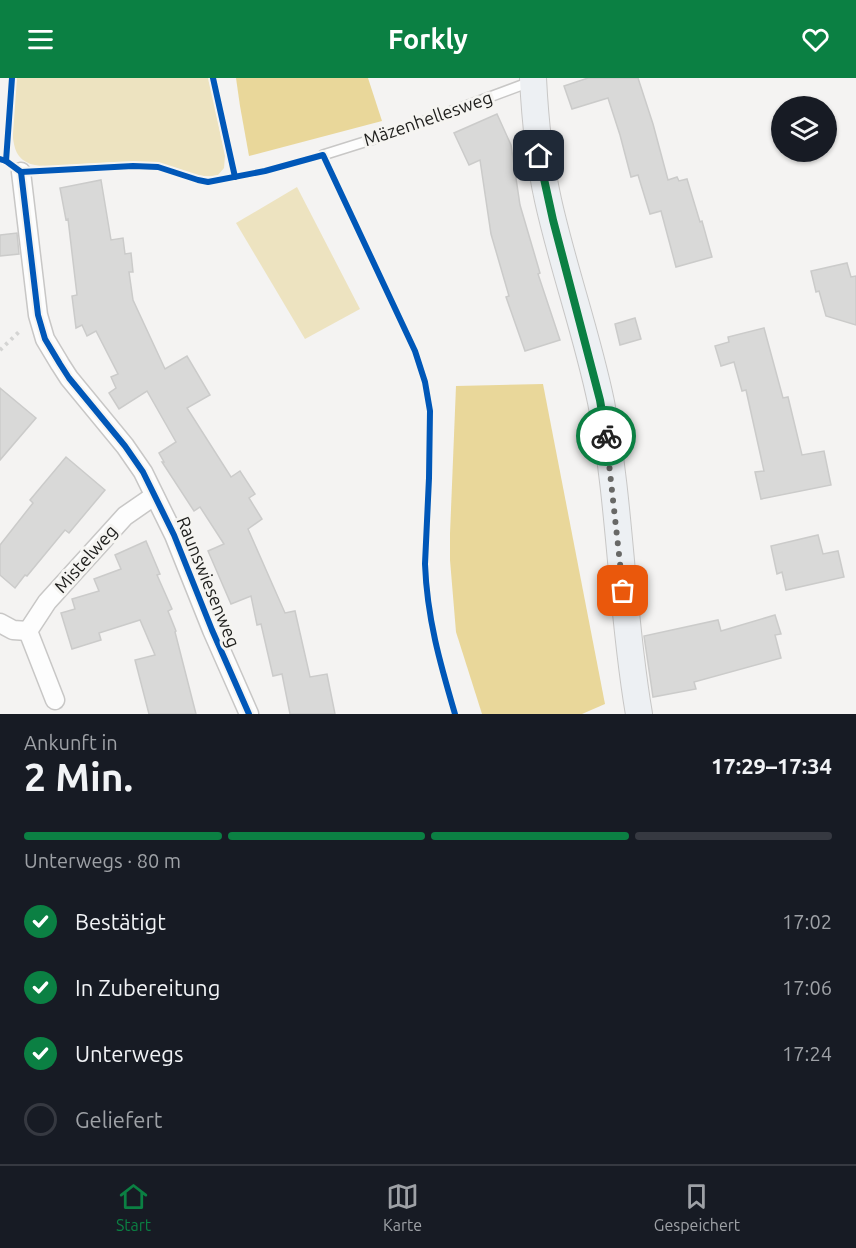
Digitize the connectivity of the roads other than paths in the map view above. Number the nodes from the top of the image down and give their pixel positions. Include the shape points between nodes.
1 (533, 80) edge
2 (323, 155) road end
3 (21, 172) dead end
4 (154, 496) junction
5 (0, 623) edge
6 (27, 631) junction
7 (55, 700) dead end
8 (249, 714) edge
9 (639, 714) edge

1 - 2 lane, Mäzenhellesweg
1 - 9 main road via 536,132 548,200 604,421
3 - 4 street, Raunswiesenweg via 38,315 45,339 137,463
4 - 6 street, Mistelweg via 125,516 47,602
4 - 8 street, Raunswiesenweg
5 - 6 street via 13,630
6 - 7 street

